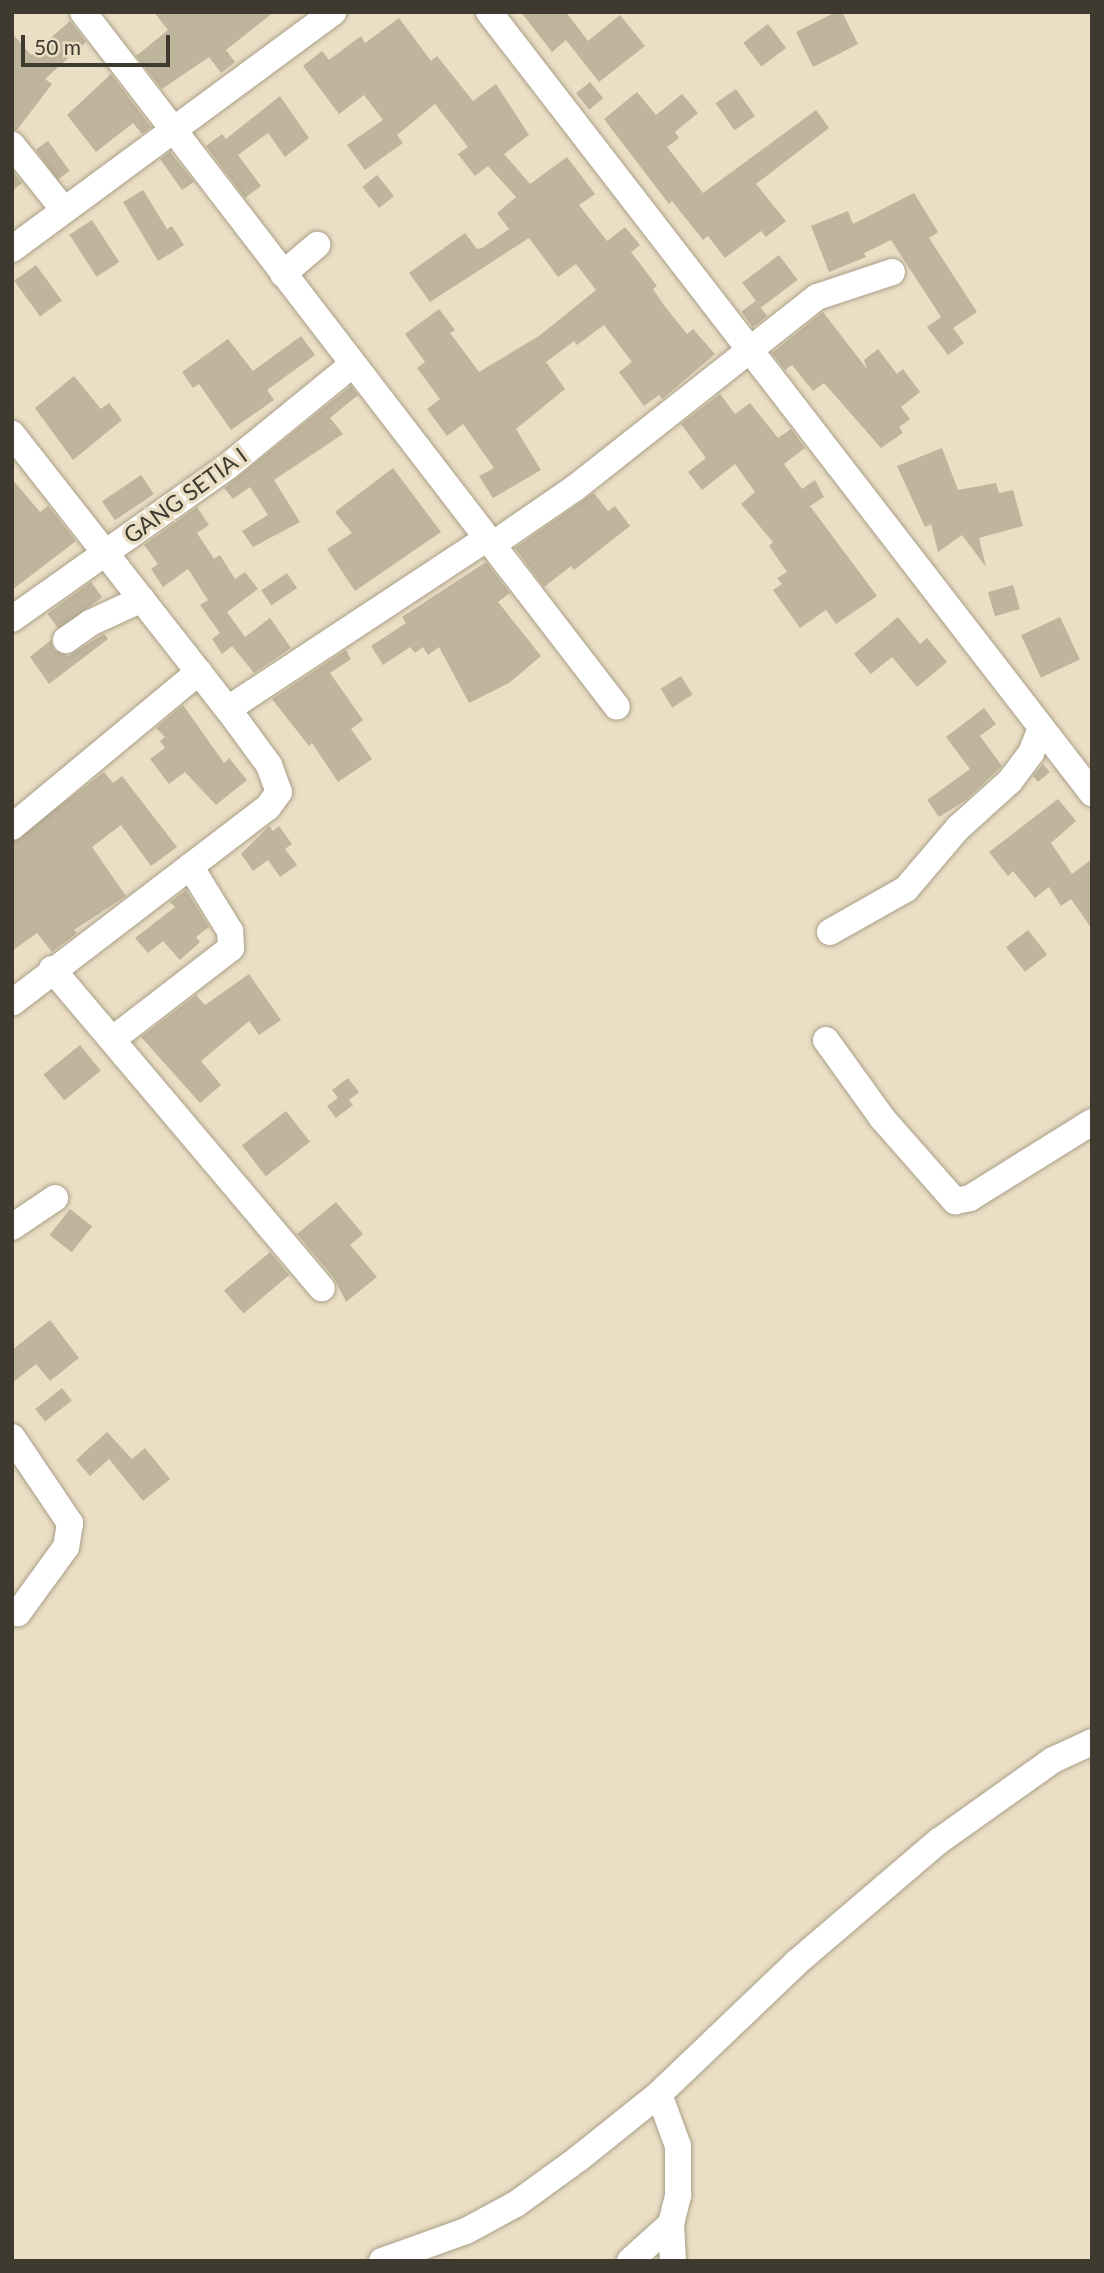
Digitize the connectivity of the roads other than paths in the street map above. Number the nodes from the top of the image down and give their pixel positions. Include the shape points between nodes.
1 (83, 12) edge
2 (333, 12) edge
3 (488, 12) edge
4 (171, 130) junction
5 (12, 145) edge
6 (64, 210) junction
7 (317, 245) dead end
8 (12, 248) edge
9 (892, 272) dead end
10 (283, 274) junction
11 (752, 351) junction
12 (353, 364) junction
13 (12, 434) edge
14 (490, 541) junction
15 (105, 552) junction
16 (142, 599) junction
17 (12, 620) edge
18 (66, 640) dead end
19 (199, 672) junction
20 (617, 707) dead end
21 (228, 709) junction
22 (1041, 728) junction
23 (1092, 793) edge
24 (12, 827) edge
25 (190, 866) junction
26 (830, 932) dead end
27 (52, 969) junction
28 (12, 1003) edge
29 (113, 1039) junction
30 (826, 1040) dead end
31 (1092, 1122) edge
32 (55, 1198) dead end
33 (12, 1227) edge
34 (322, 1288) dead end
35 (12, 1437) edge
36 (18, 1612) dead end
37 (1092, 1742) edge
38 (659, 2094) junction
39 (671, 2224) junction
40 (382, 2261) edge
41 (630, 2261) edge
42 (673, 2261) edge

1 - 4 street
2 - 4 street
3 - 11 street
4 - 6 street
4 - 10 street
5 - 6 street
6 - 8 street
7 - 10 street
9 - 11 street via 817,297
10 - 12 street
11 - 14 street via 575,488
11 - 22 street
12 - 14 street
12 - 15 street, GANG SETIA I via 228,466
13 - 15 street
14 - 20 street
14 - 21 street
15 - 16 street
15 - 17 street, GANG SETIA I
16 - 18 street via 90,623
16 - 19 street
19 - 21 street
19 - 24 street
21 - 25 street via 269,765 279,797
22 - 23 street
22 - 26 street via 1031,753 1010,781 958,828 906,889
25 - 27 street
25 - 29 street via 230,931 232,947
27 - 28 street
27 - 29 street
29 - 34 street
30 - 31 street via 882,1118 955,1201 978,1194
32 - 33 street
35 - 36 street via 70,1523 66,1547
37 - 38 street via 1044,1766 939,1841 796,1963
38 - 39 street via 680,2165
38 - 40 street via 516,2204 466,2231
39 - 41 street
39 - 42 street

